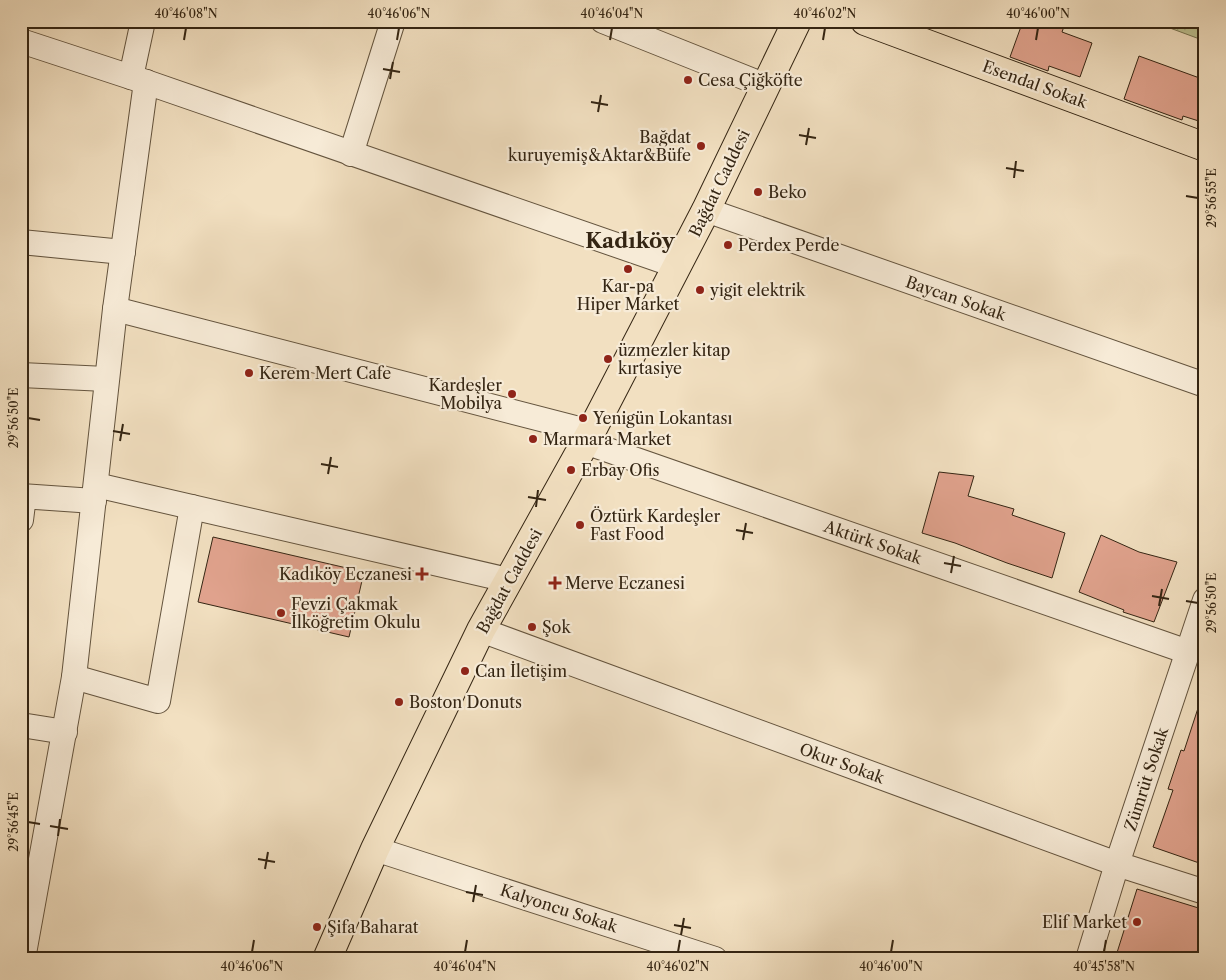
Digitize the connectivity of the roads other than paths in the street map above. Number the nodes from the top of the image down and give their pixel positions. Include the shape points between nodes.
1 (143, 21) edge
2 (394, 21) edge
3 (603, 21) edge
4 (797, 21) edge
5 (865, 21) edge
6 (21, 41) edge
7 (138, 80) junction
8 (766, 86) junction
9 (1205, 147) edge
10 (352, 154) junction
11 (706, 210) junction
12 (21, 242) edge
13 (123, 252) junction
14 (677, 266) junction
15 (115, 309) junction
16 (21, 375) edge
17 (106, 379) junction
18 (1205, 385) edge
19 (588, 437) junction
20 (95, 493) junction
21 (23, 496) edge
22 (192, 508) junction
23 (21, 520) edge
24 (508, 580) junction
25 (1205, 600) edge
26 (481, 630) junction
27 (1188, 652) junction
28 (74, 677) junction
29 (21, 725) edge
30 (65, 732) junction
31 (375, 848) junction
32 (32, 856) edge
33 (1117, 864) junction
34 (1205, 892) edge
35 (23, 959) edge
36 (327, 959) edge
37 (715, 959) edge
38 (1088, 959) edge

1 - 7 street
2 - 10 street
3 - 8 street
4 - 8 main road, Bağdat Caddesi
5 - 9 main road, Esendal Sokak
6 - 7 street
7 - 10 street
7 - 13 street
8 - 11 main road, Bağdat Caddesi
10 - 14 street
11 - 14 main road, Bağdat Caddesi
11 - 18 street, Baycan Sokak
12 - 13 street
13 - 15 street
14 - 19 main road, Bağdat Caddesi
15 - 17 street
15 - 19 street, Aktürk Sokak
16 - 17 street
17 - 20 street
19 - 24 main road, Bağdat Caddesi
19 - 27 street, Aktürk Sokak
20 - 21 street
20 - 22 street
20 - 28 street
21 - 23 street
22 - 24 street
22 - 28 street via 158,701
24 - 26 main road, Bağdat Caddesi
25 - 27 street, Zümrüt Sokak
26 - 31 main road, Bağdat Caddesi
26 - 33 street, Okur Sokak
27 - 33 street, Zümrüt Sokak
28 - 30 street
29 - 30 street
30 - 32 street
31 - 36 main road, Bağdat Caddesi
31 - 37 street, Kalyoncu Sokak
32 - 35 street
33 - 34 street, Okur Sokak
33 - 38 street, Zümrüt Sokak

